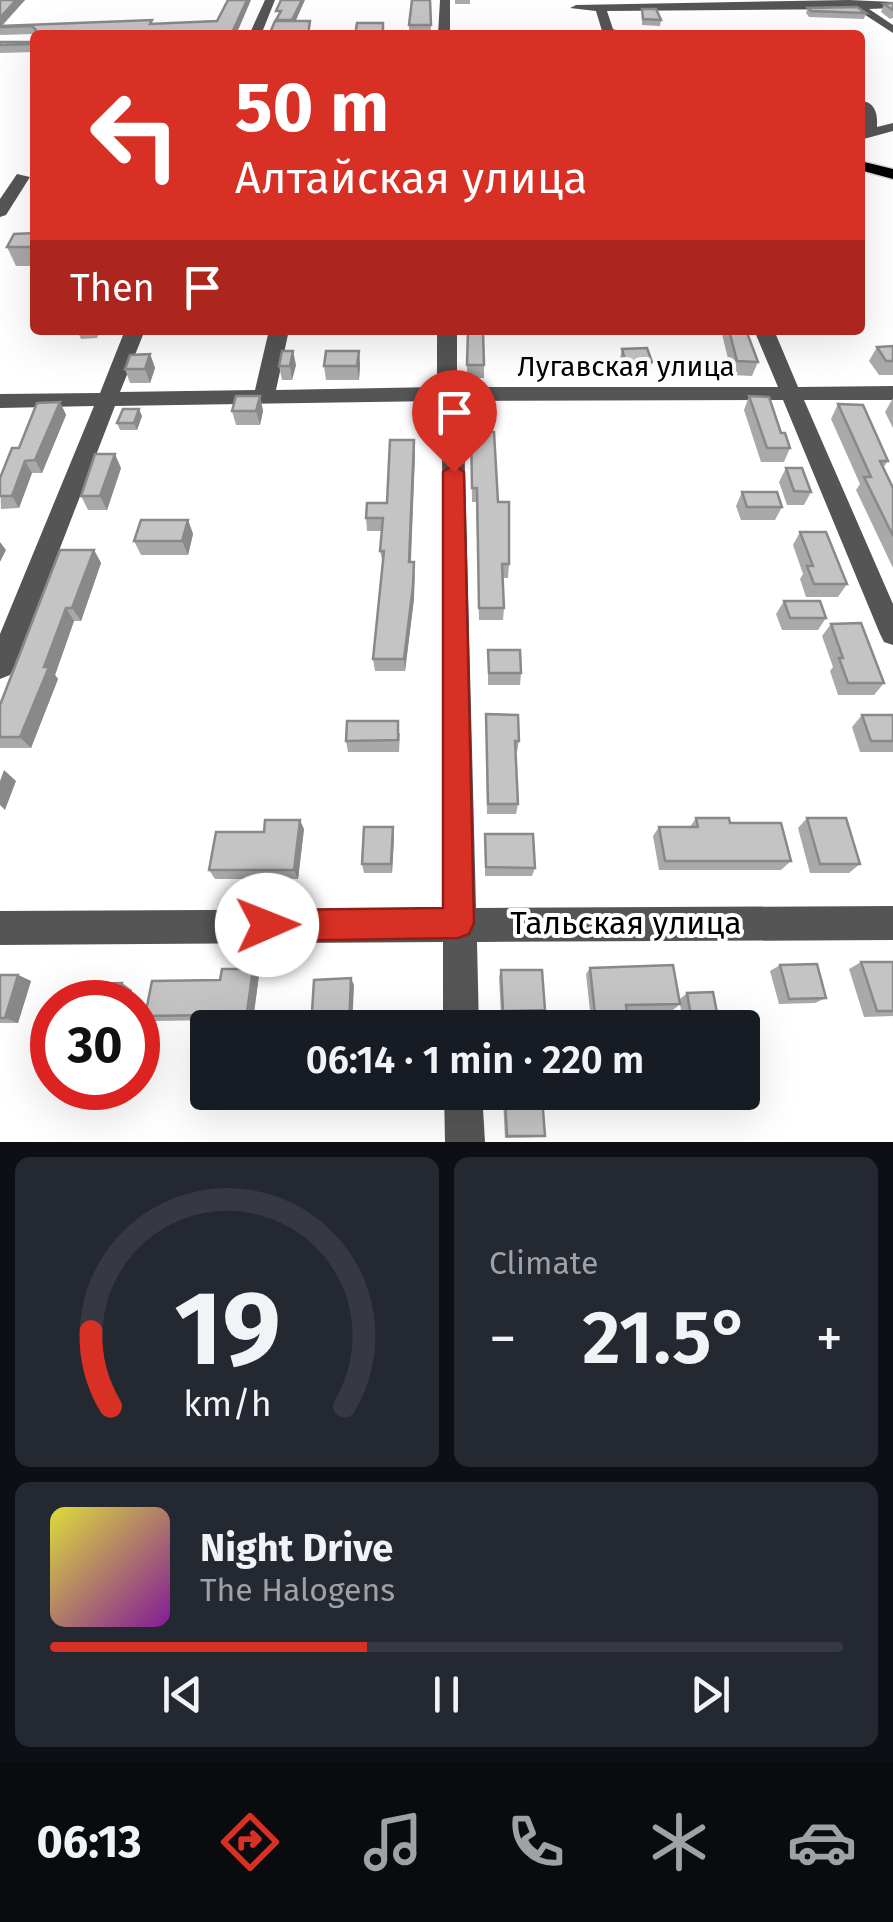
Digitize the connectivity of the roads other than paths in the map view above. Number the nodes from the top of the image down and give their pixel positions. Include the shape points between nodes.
1 (270, 0) edge
2 (445, 0) edge
3 (856, 2) edge
4 (893, 5) edge
5 (576, 8) dead end
6 (600, 8) junction
7 (257, 30) edge
8 (444, 30) edge
9 (608, 30) edge
10 (893, 30) edge
11 (865, 105) edge
12 (893, 127) edge
13 (865, 134) edge
14 (29, 177) edge
15 (0, 178) edge
16 (0, 212) edge
17 (133, 335) edge
18 (278, 335) edge
19 (447, 335) edge
20 (766, 335) edge
21 (791, 393) junction
22 (893, 393) edge
23 (447, 394) junction
24 (264, 398) junction
25 (108, 399) junction
26 (0, 401) edge
27 (893, 634) edge
28 (0, 668) edge
29 (458, 923) junction
30 (893, 923) edge
31 (0, 928) edge
32 (461, 1010) edge
33 (464, 1110) edge
34 (465, 1142) edge

1 - 7 street
2 - 8 street
3 - 4 street
3 - 6 street
3 - 10 street
5 - 6 street
6 - 9 street
11 - 13 street via 871,115
12 - 13 street
14 - 15 street
14 - 16 street
17 - 25 street
18 - 24 street
19 - 23 street
20 - 21 street
21 - 22 street, Лугавская улица
21 - 23 street, Лугавская улица
21 - 27 street
23 - 24 street, Лугавская улица
23 - 29 street via 454,434
24 - 25 street, Лугавская улица
25 - 26 street, Лугавская улица
25 - 28 street
29 - 30 street, Тальская улица
29 - 31 street, Тальская улица
29 - 32 street
33 - 34 street

